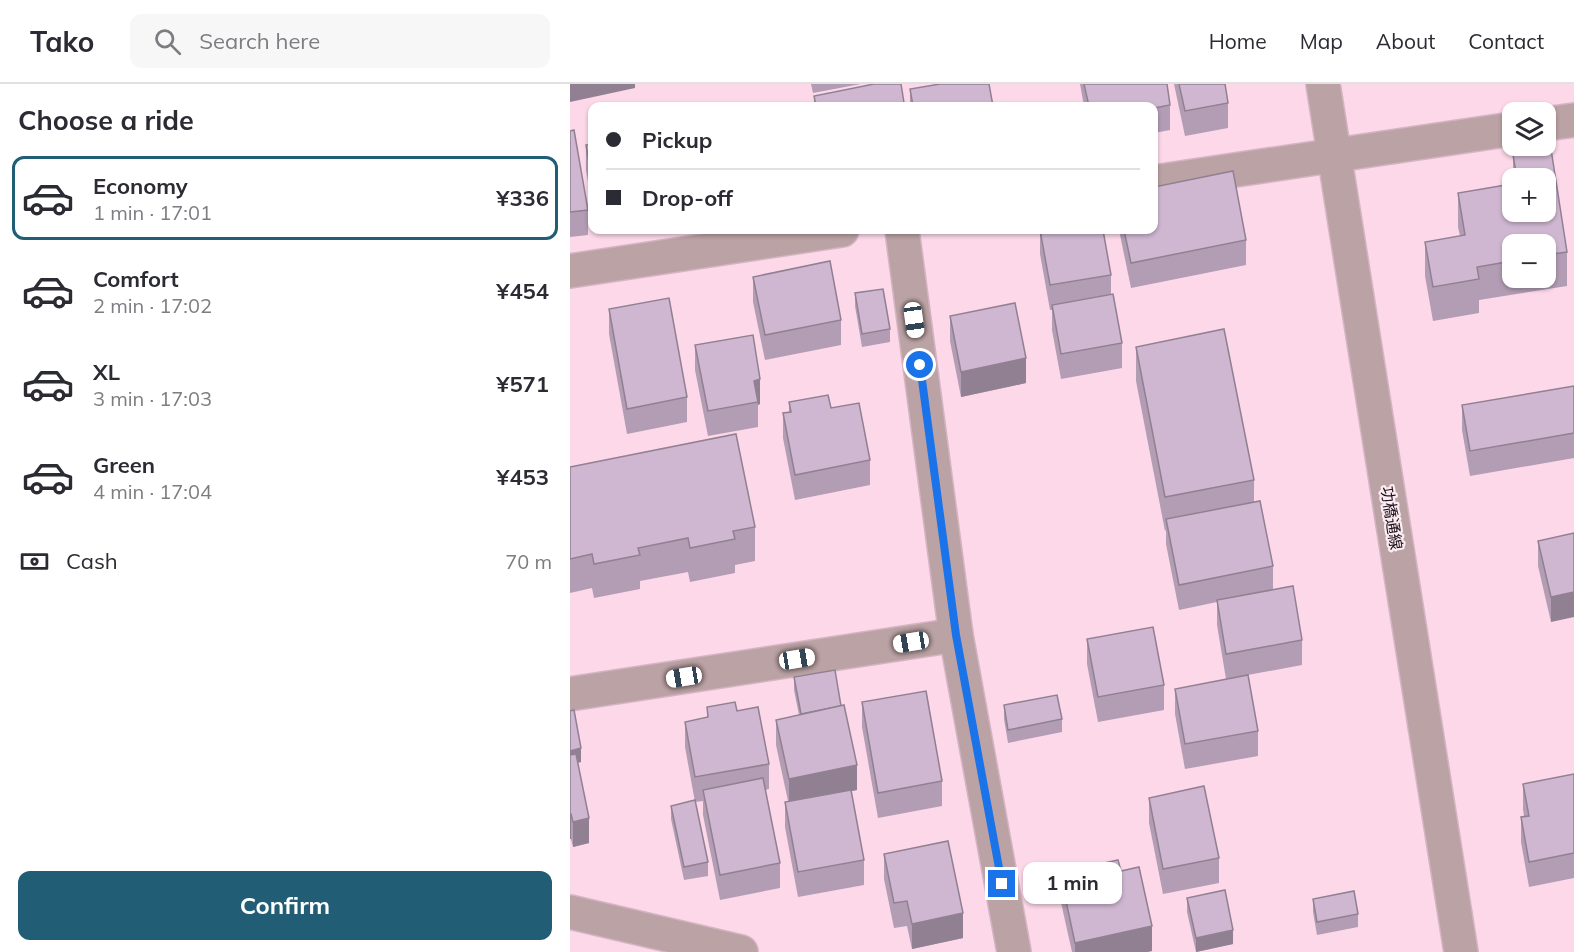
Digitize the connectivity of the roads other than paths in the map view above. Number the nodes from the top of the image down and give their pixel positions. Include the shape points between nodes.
1 (1323, 84) edge
2 (1574, 120) edge
3 (1556, 122) edge
4 (1502, 130) edge
5 (1334, 154) junction
6 (1158, 181) edge
7 (815, 234) edge
8 (903, 234) edge
9 (570, 271) edge
10 (956, 635) junction
11 (570, 694) edge
12 (570, 912) edge
13 (741, 952) edge
14 (1014, 952) edge
15 (1461, 952) edge

1 - 5 street, 功橋通線
2 - 3 street
4 - 5 street
5 - 6 street
5 - 15 street, 功橋通線
7 - 9 street
8 - 10 street
10 - 11 street
10 - 14 street
12 - 13 street

